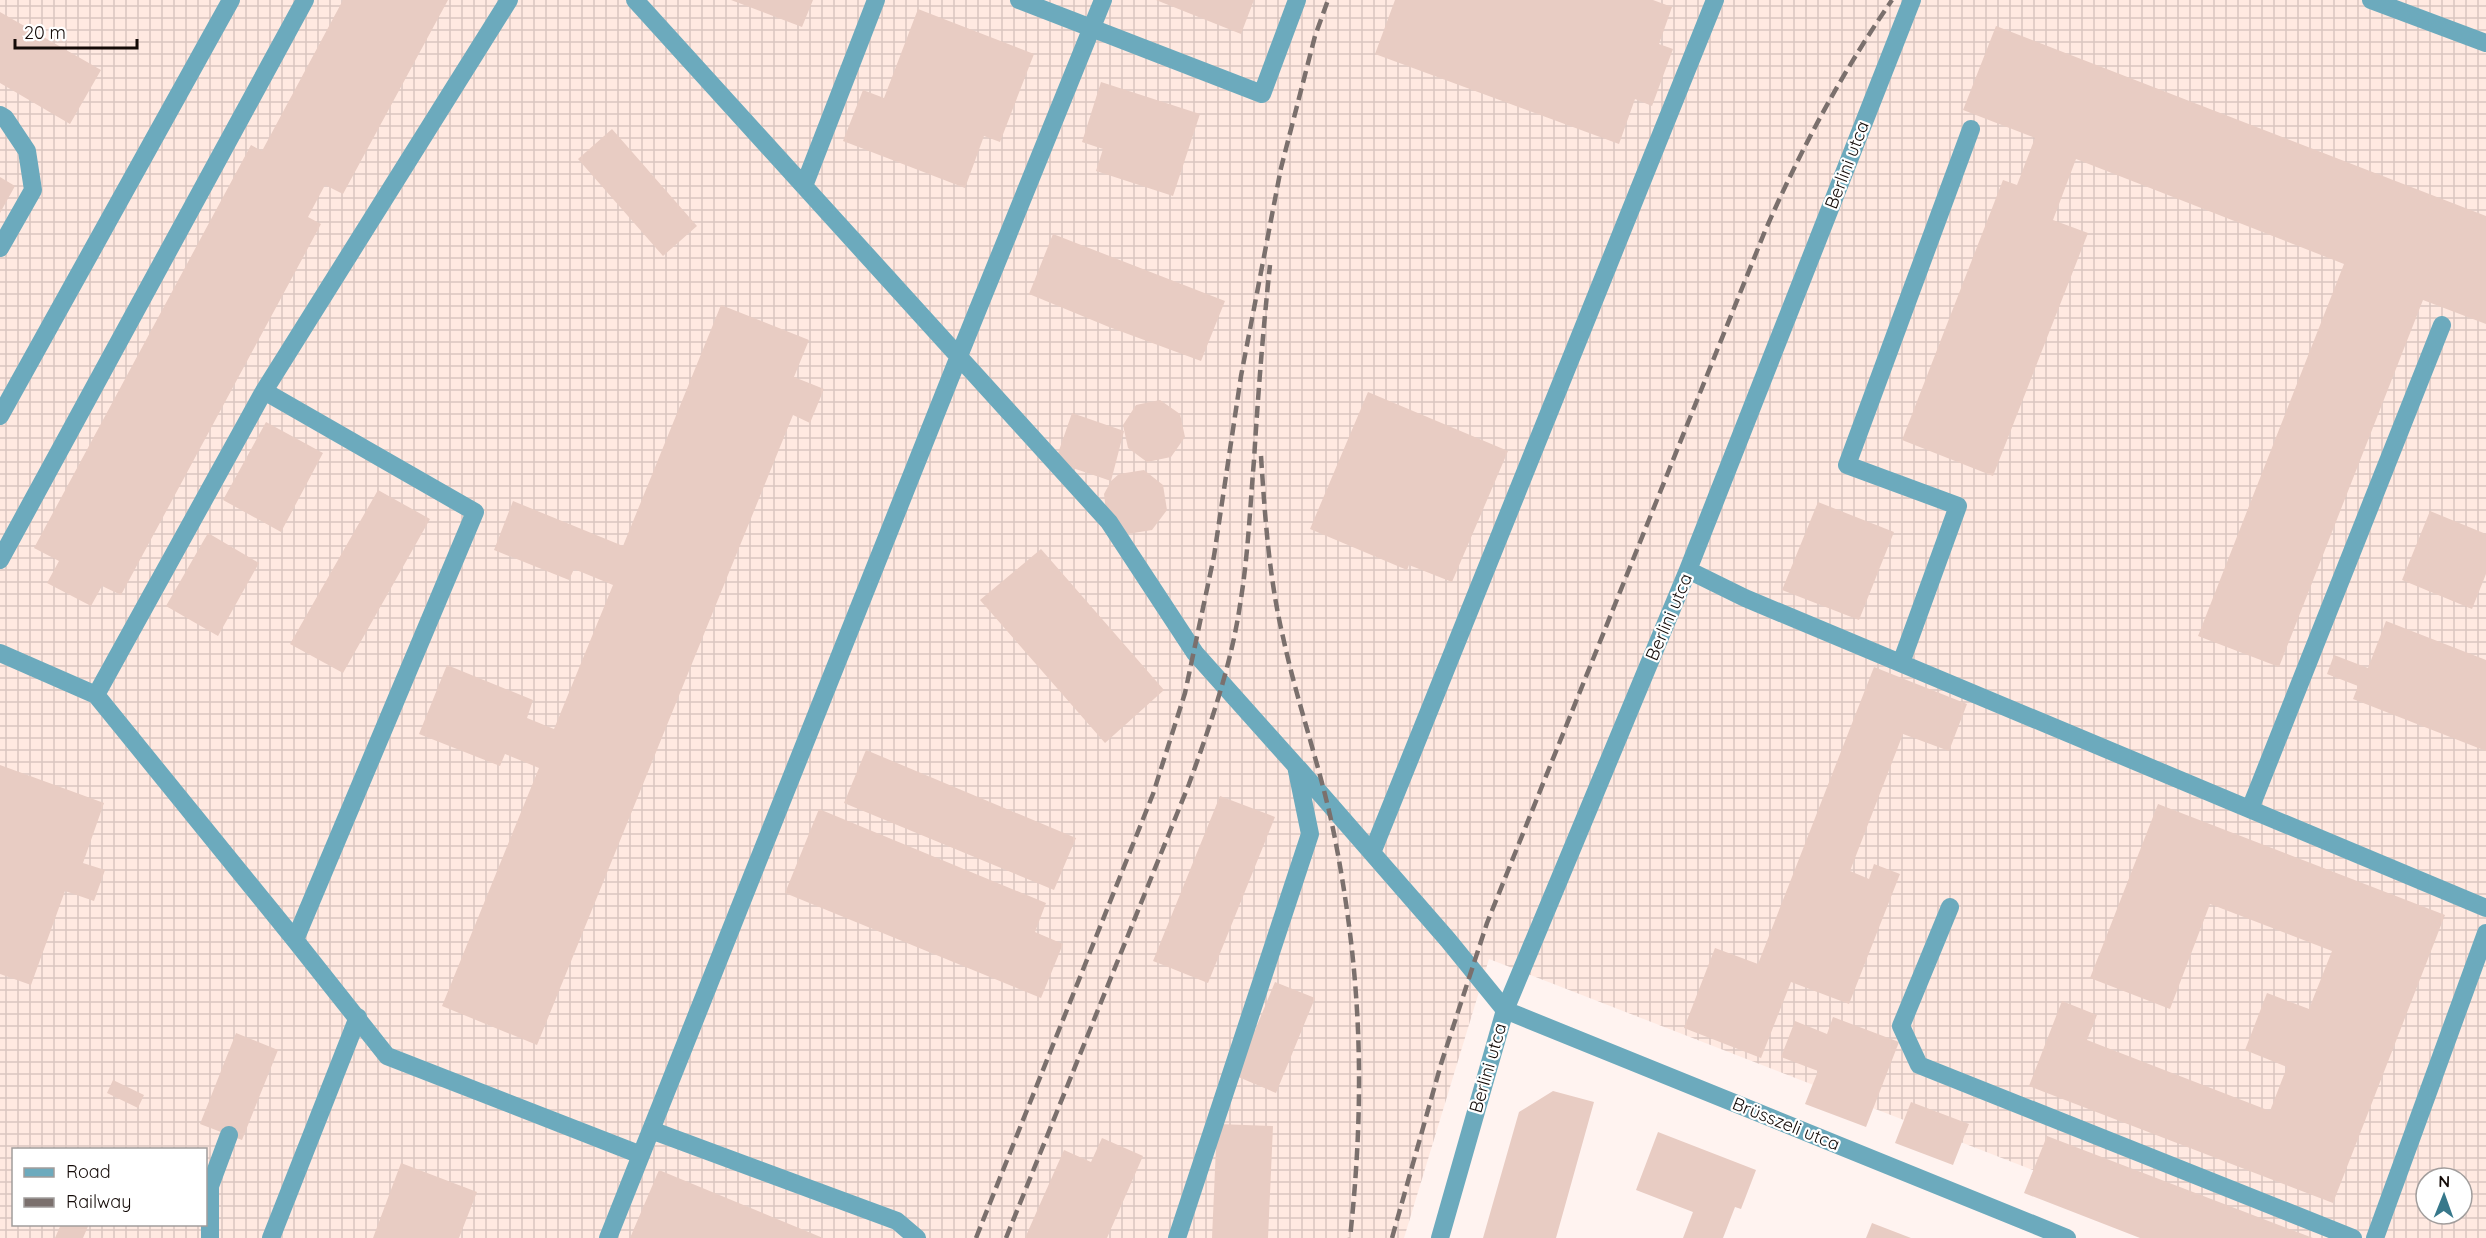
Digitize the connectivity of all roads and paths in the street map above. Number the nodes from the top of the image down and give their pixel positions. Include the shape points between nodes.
1 (231, 0) edge
2 (305, 0) edge
3 (509, 0) edge
4 (635, 0) edge
5 (876, 0) edge
6 (1019, 0) edge
7 (1104, 0) edge
8 (1297, 0) edge
9 (1715, 0) edge
10 (1912, 0) edge
11 (2371, 0) edge
12 (1091, 29) junction
13 (2486, 43) edge
14 (0, 115) edge
15 (1971, 129) dead end
16 (804, 186) junction
17 (0, 248) edge
18 (2442, 325) dead end
19 (958, 356) junction
20 (264, 392) junction
21 (0, 416) edge
22 (0, 560) edge
23 (1688, 570) junction
24 (0, 653) edge
25 (1900, 663) junction
26 (96, 695) junction
27 (1296, 766) junction
28 (2250, 809) junction
29 (1372, 854) junction
30 (1950, 907) dead end
31 (2486, 908) edge
32 (2486, 933) edge
33 (295, 940) junction
34 (1505, 1010) junction
35 (358, 1017) junction
36 (651, 1130) junction
37 (229, 1135) dead end
38 (641, 1155) junction
39 (210, 1238) edge
40 (271, 1238) edge
41 (608, 1238) edge
42 (917, 1238) edge
43 (1177, 1238) edge
44 (1440, 1238) edge
45 (2067, 1238) edge
46 (2353, 1238) edge
47 (2375, 1238) edge

1 - 21 street
2 - 22 street
3 - 20 street
4 - 16 street
5 - 16 street
6 - 12 street
7 - 12 street
8 - 12 street via 1262,94
9 - 29 street
10 - 23 street, Berlini utca
11 - 13 street
12 - 19 street
14 - 17 street via 27,151 33,190
15 - 25 street via 1847,465 1958,506
16 - 19 street
18 - 28 street
19 - 27 street via 1109,522 1195,653
19 - 36 street
20 - 26 street
20 - 33 street via 475,512
23 - 25 street
23 - 34 street, Berlini utca
24 - 26 street
25 - 28 street
26 - 33 street
27 - 29 street
27 - 43 street via 1310,834
28 - 31 street
29 - 34 street
30 - 46 street via 1901,1026 1919,1065
32 - 47 street
33 - 35 street
34 - 44 street, Berlini utca
34 - 45 street, Brüsszeli utca
35 - 38 street via 387,1056
35 - 40 street
36 - 38 street
36 - 42 street via 897,1221
37 - 39 street via 210,1186
38 - 41 street

